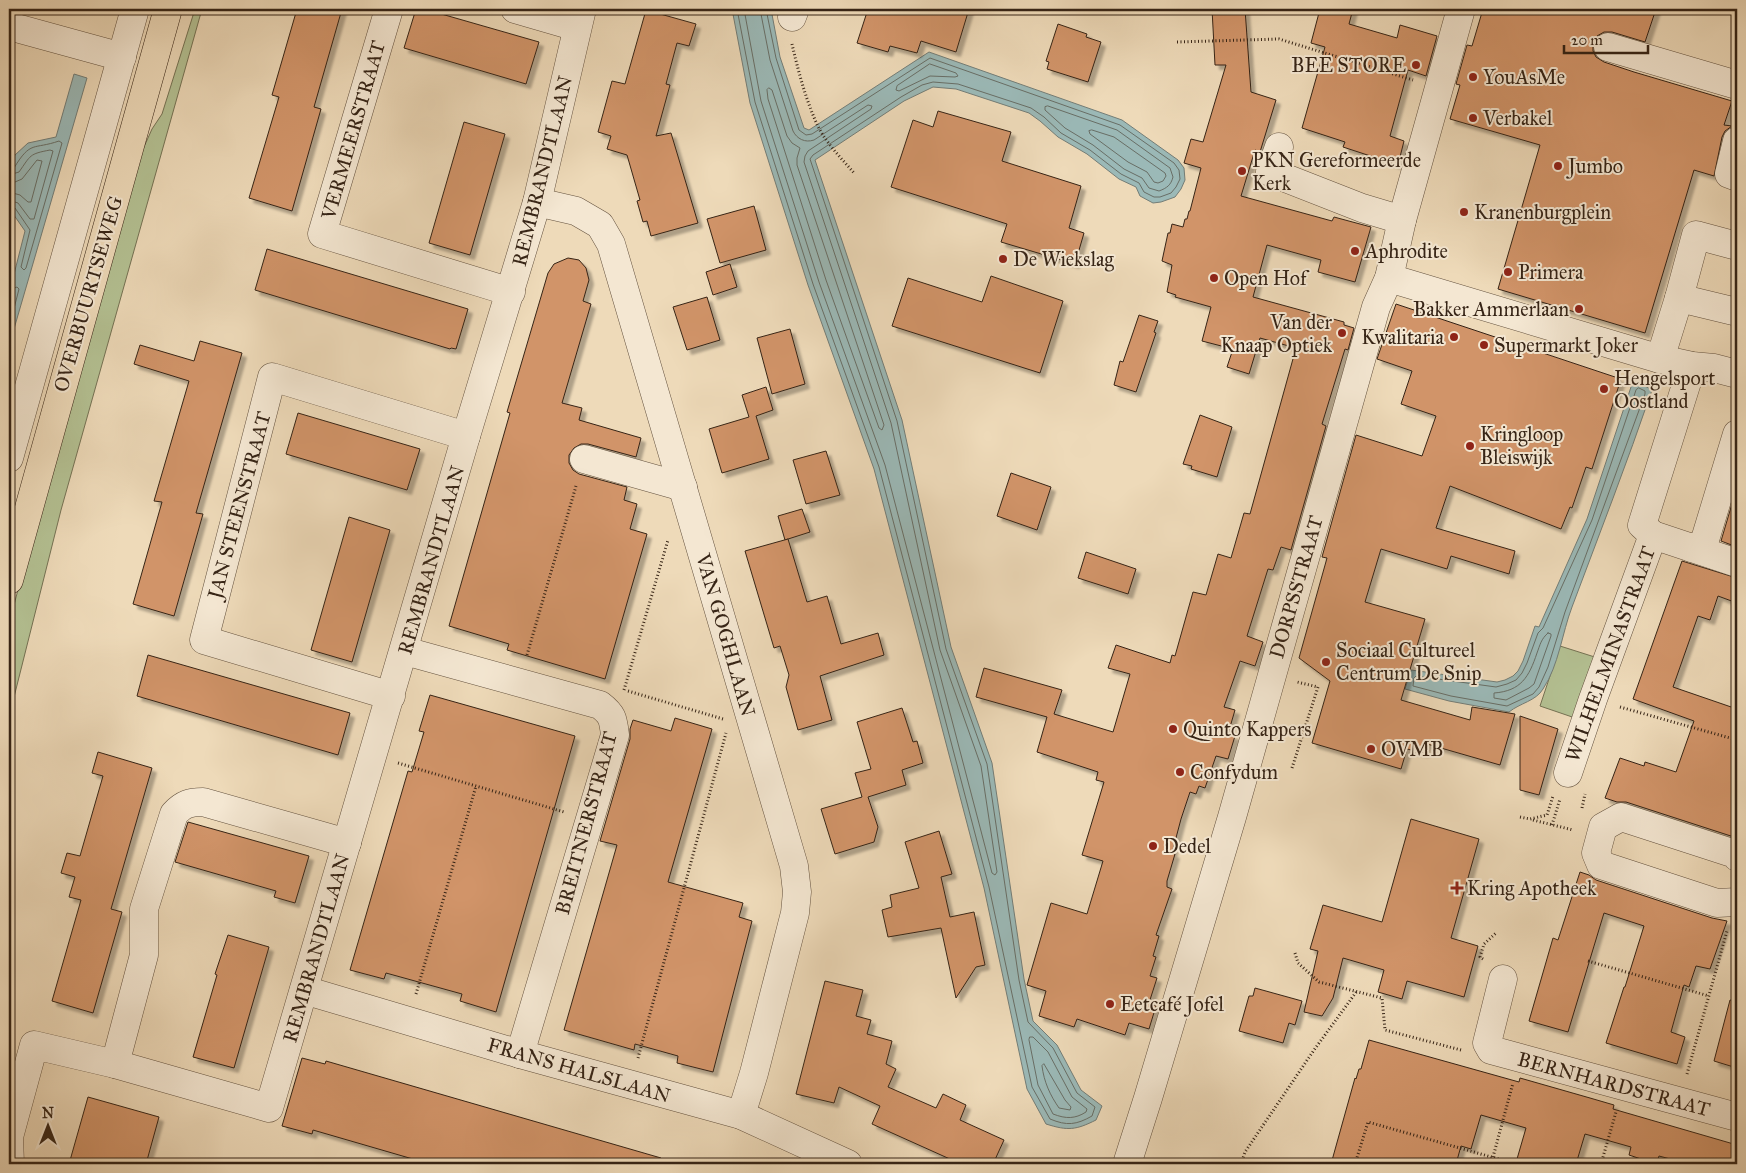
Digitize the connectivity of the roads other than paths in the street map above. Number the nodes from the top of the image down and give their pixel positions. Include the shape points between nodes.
1 (136, 9) edge
2 (168, 9) edge
3 (389, 9) edge
4 (515, 9) edge
5 (1461, 9) edge
6 (580, 18) edge
7 (9, 26) edge
8 (1608, 47) dead end
9 (122, 57) junction
10 (1737, 85) edge
11 (1737, 141) edge
12 (1279, 147) dead end
13 (1737, 177) edge
14 (537, 202) junction
15 (1402, 220) junction
16 (1737, 246) edge
17 (1389, 278) junction
18 (511, 292) junction
19 (1679, 298) junction
20 (1737, 312) edge
21 (1660, 359) junction
22 (1692, 366) junction
23 (1737, 374) edge
24 (1737, 434) edge
25 (466, 436) junction
26 (9, 458) edge
27 (584, 459) road end
28 (683, 487) junction
29 (1653, 535) junction
30 (1692, 548) junction
31 (1737, 563) edge
32 (9, 580) edge
33 (404, 651) junction
34 (391, 696) junction
35 (1568, 773) road end
36 (347, 843) junction
37 (1737, 857) edge
38 (1736, 902) edge
39 (1503, 979) dead end
40 (304, 990) junction
41 (520, 1054) junction
42 (115, 1064) junction
43 (741, 1115) junction
44 (1737, 1117) edge
45 (10, 1164) edge
46 (848, 1164) edge
47 (1127, 1164) edge

1 - 9 street, OVERBUURTSEWEG
2 - 32 main road, OVERBUURTSEWEG
3 - 18 street, VERMEERSTRAAT via 322,234
4 - 6 street
5 - 15 street, DORPSSTRAAT
6 - 14 street, REMBRANDTLAAN
7 - 9 street
8 - 10 street
9 - 26 street, OVERBUURTSEWEG
11 - 13 street via 1729,174
12 - 15 street via 1270,172
14 - 18 street, REMBRANDTLAAN
14 - 28 street, VAN GOGHLAAN via 576,211 600,225 612,244
15 - 17 street, DORPSSTRAAT
16 - 19 street via 1696,235
17 - 21 street
17 - 47 street, DORPSSTRAAT via 1376,307 1232,816
18 - 25 street, REMBRANDTLAAN
19 - 20 street
19 - 21 street
21 - 22 street
22 - 23 street
22 - 29 street, WILHELMINASTRAAT via 1642,525
24 - 30 street via 1704,543
25 - 33 street, REMBRANDTLAAN
25 - 34 street, JAN STEENSTRAAT via 272,377 204,640
27 - 28 street
28 - 43 street, VAN GOGHLAAN via 792,857 797,892 795,913
29 - 30 street, WILHELMINASTRAAT
29 - 35 street, WILHELMINASTRAAT
30 - 31 street, WILHELMINASTRAAT
33 - 34 street, REMBRANDTLAAN
33 - 41 street, BREITNERSTRAAT via 600,705 610,713 615,735
34 - 36 street, REMBRANDTLAAN
36 - 40 street, REMBRANDTLAAN
36 - 42 street via 203,802 181,805 174,814 144,909 144,955
37 - 38 street via 1621,816 1603,827 1596,853 1601,865 1717,904
39 - 44 street, BERNHARDSTRAAT via 1487,1043 1491,1050
40 - 41 street, FRANS HALSLAAN
40 - 42 street, REMBRANDTLAAN via 269,1108
41 - 43 street, FRANS HALSLAAN
42 - 45 street via 34,1045 9,1137
43 - 46 street, FRANS HALSLAAN

